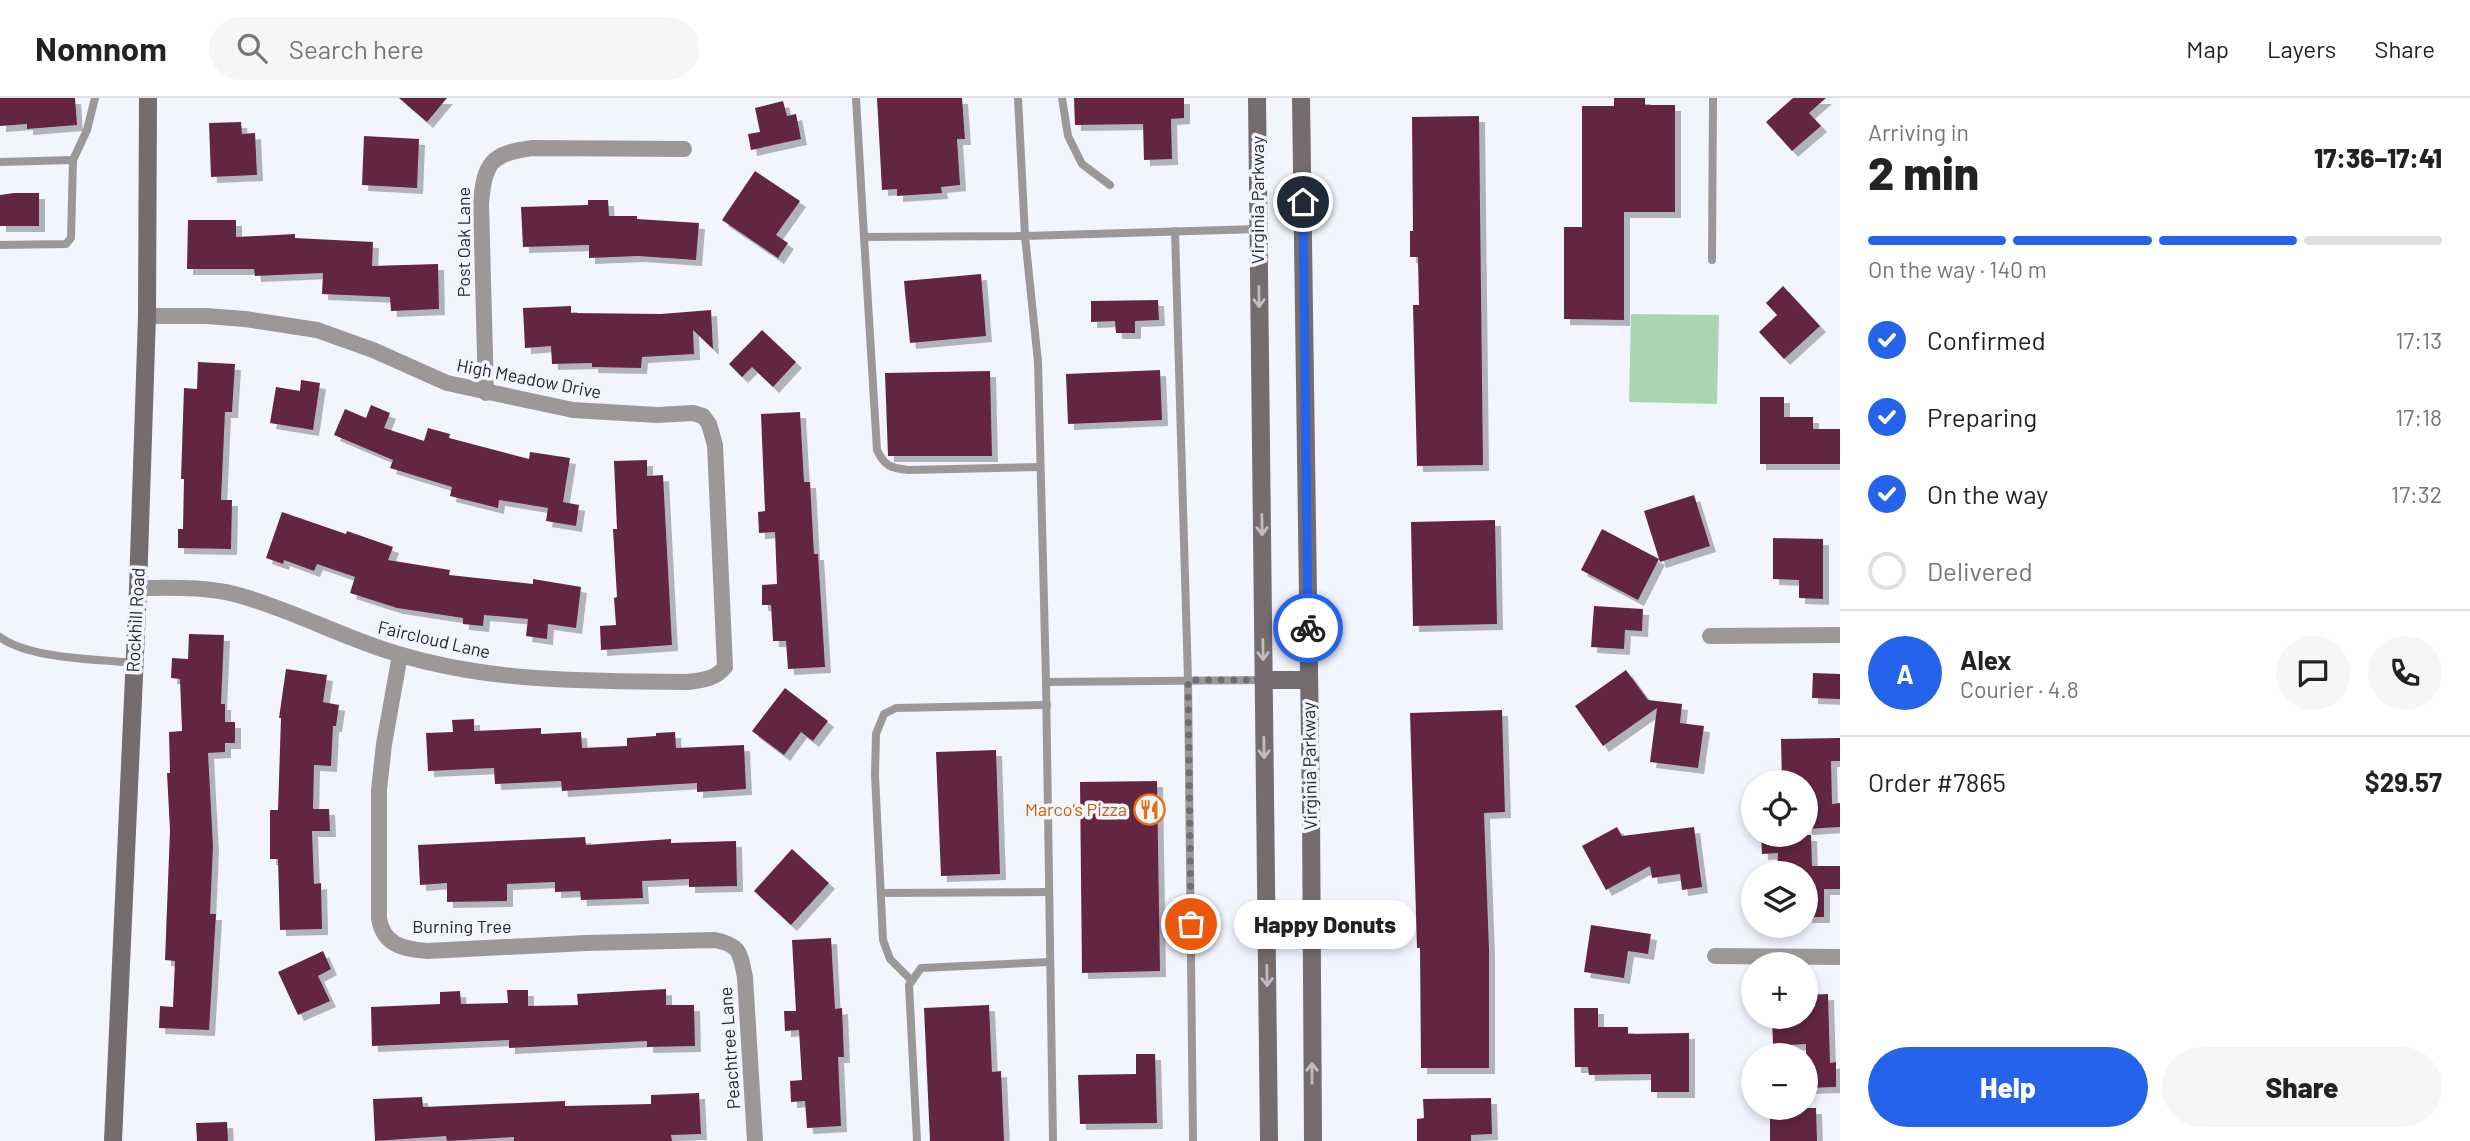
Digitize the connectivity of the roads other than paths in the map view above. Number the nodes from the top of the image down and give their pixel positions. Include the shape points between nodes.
1 (94, 98) edge
2 (148, 98) edge
3 (856, 98) edge
4 (1018, 98) edge
5 (1062, 98) edge
6 (1257, 98) edge
7 (1301, 98) edge
8 (1713, 98) edge
9 (684, 149) dead end
10 (73, 160) junction
11 (0, 162) edge
12 (1110, 185) dead end
13 (1258, 229) junction
14 (1175, 231) junction
15 (1025, 236) junction
16 (864, 237) junction
17 (0, 245) edge
18 (1712, 260) dead end
19 (147, 316) junction
20 (486, 393) junction
21 (1040, 467) junction
22 (138, 589) junction
23 (1710, 635) dead end
24 (1840, 635) edge
25 (0, 637) edge
26 (400, 655) junction
27 (134, 663) junction
28 (725, 667) joint
29 (1188, 680) junction
30 (1264, 680) junction
31 (1309, 680) junction
32 (1046, 682) junction
33 (1046, 705) junction
34 (881, 892) junction
35 (1048, 892) junction
36 (740, 953) joint
37 (1715, 956) dead end
38 (1840, 957) edge
39 (1049, 962) junction
40 (912, 981) junction
41 (113, 1141) edge
42 (755, 1141) edge
43 (917, 1141) edge
44 (1053, 1141) edge
45 (1193, 1141) edge
46 (1269, 1141) edge
47 (1313, 1141) edge

1 - 10 lane via 87,130
2 - 19 main road, Rockhill Road
3 - 16 lane
4 - 15 lane
5 - 12 lane via 1068,136 1082,164
6 - 13 main road, Virginia Parkway
7 - 31 main road, Virginia Parkway
8 - 18 lane
9 - 20 street, Post Oak Lane via 533,148 511,151 492,163 483,180 481,204
10 - 11 lane
10 - 17 lane via 71,238 66,244
13 - 14 lane
13 -> 30 main road, Virginia Parkway
14 - 15 lane
14 - 29 lane
15 - 16 lane
15 - 21 lane via 1038,362
16 - 21 lane via 877,450 883,463 909,470
19 - 20 street, High Meadow Drive via 246,319 317,330 425,374
19 - 22 main road, Rockhill Road
20 - 28 street, High Meadow Drive via 587,412 703,416 715,445
21 - 32 lane
22 - 26 street, Faircloud Lane via 236,594
22 - 27 main road, Rockhill Road
23 - 24 street
25 - 27 lane via 12,646 62,656
26 - 28 street, Faircloud Lane via 475,672 556,681 698,681
26 - 36 street, Burning Tree via 379,790 379,918 385,938 428,951 715,940
27 - 41 main road, Rockhill Road
29 - 30 lane
29 - 32 lane
29 - 45 lane
30 - 31 main road
30 -> 46 main road, Virginia Parkway
47 -> 31 main road, Virginia Parkway
32 - 33 lane
33 - 34 lane via 896,708 884,714 876,734 875,775
33 - 35 lane
34 - 35 lane
34 - 40 lane via 883,940 890,959
35 - 39 lane
36 - 42 street, Peachtree Lane
37 - 38 street
39 - 40 lane via 921,968
39 - 44 lane
40 - 43 lane

